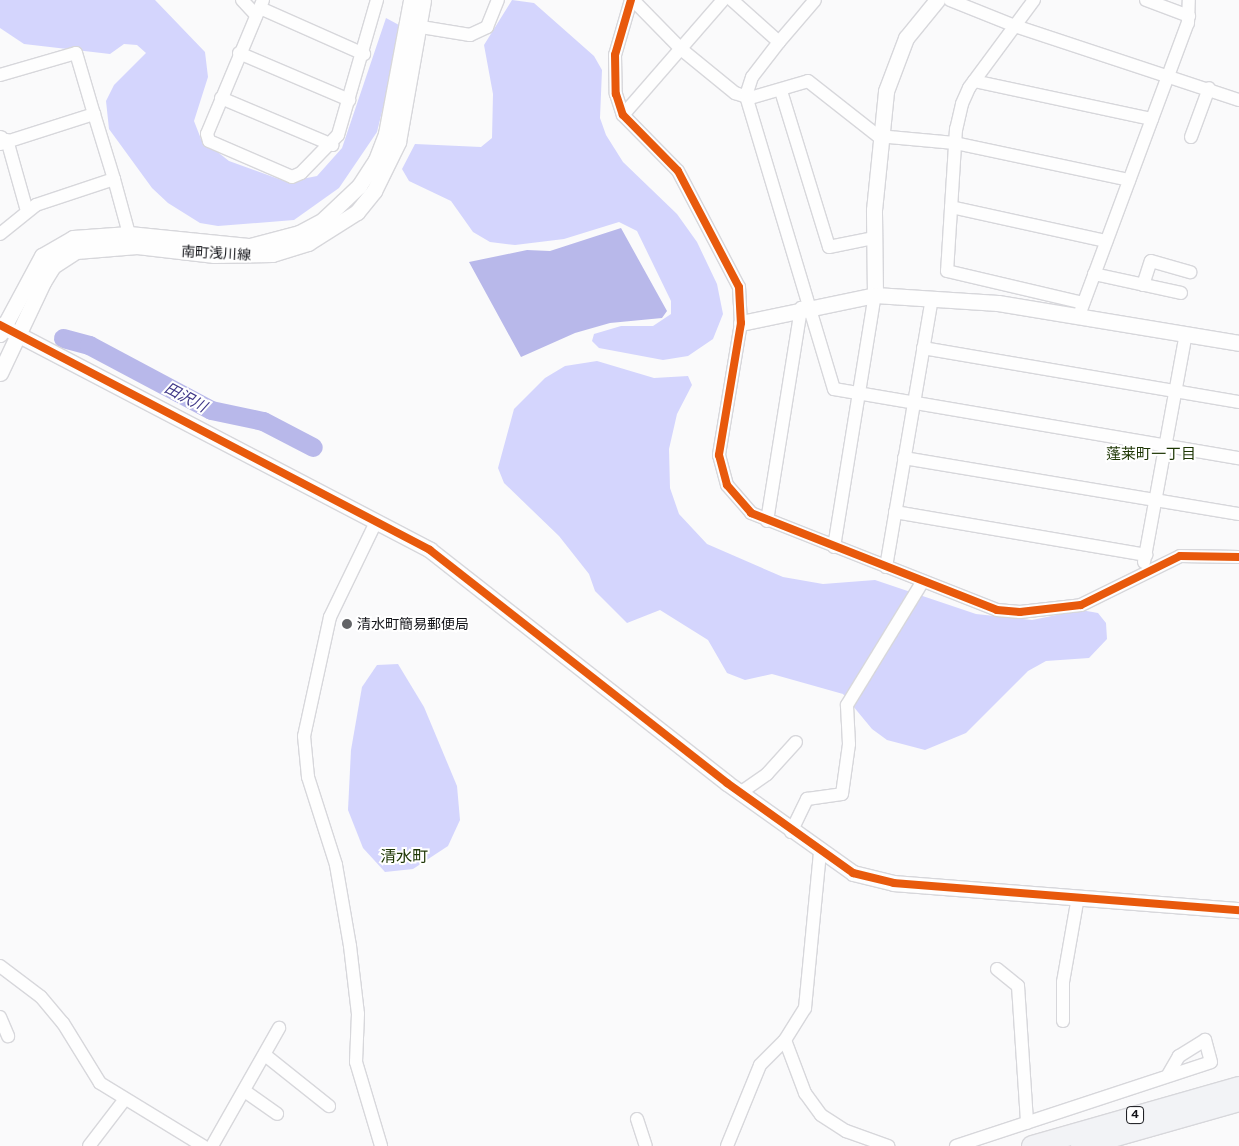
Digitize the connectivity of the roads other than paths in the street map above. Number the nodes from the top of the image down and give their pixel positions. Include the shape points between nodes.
1 (242, 0) edge
2 (377, 0) edge
3 (411, 0) edge
4 (423, 0) edge
5 (498, 0) edge
6 (632, 0) edge
7 (723, 0) edge
8 (732, 0) edge
9 (815, 0) edge
10 (937, 0) edge
11 (950, 0) edge
12 (1034, 0) edge
13 (1146, 0) edge
14 (1189, 0) edge
15 (260, 8) edge
16 (1189, 16) junction
17 (412, 26) junction
18 (1015, 26) junction
19 (779, 42) junction
20 (682, 49) junction
21 (239, 53) junction
22 (364, 54) junction
23 (0, 75) edge
24 (1167, 79) junction
25 (974, 81) junction
26 (1209, 88) junction
27 (781, 91) junction
28 (746, 96) junction
29 (221, 98) junction
30 (349, 100) junction
31 (1239, 100) edge
32 (94, 114) junction
33 (623, 115) junction
34 (1152, 119) junction
35 (878, 136) junction
36 (1191, 137) dead end
37 (2, 141) edge
38 (954, 143) junction
39 (332, 145) junction
40 (114, 179) junction
41 (1129, 180) junction
42 (951, 207) junction
43 (27, 211) junction
44 (0, 234) edge
45 (129, 234) junction
46 (874, 238) junction
47 (1106, 241) junction
48 (1190, 272) dead end
49 (1094, 274) junction
50 (1143, 285) junction
51 (1181, 293) dead end
52 (875, 295) junction
53 (932, 298) junction
54 (805, 308) junction
55 (1081, 309) junction
56 (741, 323) junction
57 (1, 329) edge
58 (1186, 334) junction
59 (18, 335) junction
60 (1239, 343) edge
61 (923, 348) junction
62 (0, 373) edge
63 (1176, 391) junction
64 (859, 394) junction
65 (914, 402) junction
66 (1239, 402) edge
67 (1166, 446) junction
68 (904, 458) junction
69 (1239, 458) edge
70 (1156, 500) junction
71 (895, 512) junction
72 (1239, 514) edge
73 (767, 521) junction
74 (376, 522) junction
75 (834, 547) junction
76 (1146, 555) junction
77 (1239, 556) edge
78 (886, 567) junction
79 (1142, 572) junction
80 (923, 581) junction
81 (796, 742) dead end
82 (740, 793) junction
83 (791, 832) junction
84 (820, 853) junction
85 (1078, 897) junction
86 (1239, 910) edge
87 (0, 966) edge
88 (997, 970) dead end
89 (0, 1018) edge
90 (1063, 1021) dead end
91 (279, 1028) dead end
92 (8, 1036) dead end
93 (785, 1040) junction
94 (265, 1055) junction
95 (1168, 1075) dead end
96 (1239, 1087) edge
97 (246, 1092) junction
98 (125, 1099) junction
99 (1239, 1101) edge
100 (329, 1106) dead end
101 (277, 1114) dead end
102 (636, 1119) dead end
103 (1027, 1123) junction
104 (89, 1146) edge
105 (203, 1146) edge
106 (212, 1146) edge
107 (381, 1146) edge
108 (646, 1146) edge
109 (727, 1146) edge
110 (888, 1146) edge
111 (956, 1146) edge
112 (1032, 1146) edge
113 (1081, 1146) edge

1 - 15 street
2 - 22 street
3 - 17 street, 南町浅川線
4 - 17 street, 南町浅川線
5 - 17 street via 487,27 470,35
6 - 20 street
6 - 33 street via 615,55 616,94
7 - 20 street
8 - 19 street
9 - 19 street
10 - 35 street via 898,52
11 - 18 street
12 - 18 street
13 - 16 street
14 - 16 street
15 - 21 street
15 - 22 street
16 - 24 street
17 - 45 street, 南町浅川線 via 386,134 376,160 359,186 323,220 299,233 250,246
17 - 59 street, 南町浅川線 via 398,142 374,191 334,230 272,254 244,257 137,246 76,251 54,266
18 - 24 street
18 - 25 street
19 - 28 street via 752,77
20 - 28 street
20 - 33 street
21 - 29 street
21 - 30 street
22 - 30 street
23 - 32 street via 76,53
24 - 26 street
24 - 34 street
25 - 34 street
25 - 38 street via 962,104
26 - 31 street
26 - 36 street
27 - 28 street
27 - 35 street via 808,82
27 - 46 street via 829,247
28 - 54 street
29 - 39 street
29 - 39 street via 207,134 209,141 292,177
30 - 39 street
32 - 37 street
32 - 40 street
33 - 56 street via 673,164 698,204 736,274
34 - 41 street
35 - 38 street
35 - 46 street
37 - 43 street
38 - 41 street
38 - 42 street
40 - 43 street via 52,197
40 - 45 street
41 - 47 street
42 - 47 street
42 - 55 street via 947,271
43 - 44 street
45 - 57 street, 南町浅川線 via 73,238 42,256
46 - 52 street
47 - 49 street
48 - 50 street via 1150,262
49 - 50 street
49 - 55 street
50 - 51 street
52 - 53 street
52 - 54 street
52 - 64 street
53 - 55 street
53 - 61 street
54 - 56 street
54 - 64 street via 834,389
54 - 73 street
55 - 58 street
56 - 73 street via 719,456 721,472 735,497
57 - 59 street
58 - 60 street
58 - 63 street
59 - 62 street, 南町浅川線
59 - 74 street
61 - 63 street
61 - 65 street
63 - 66 street
63 - 67 street
64 - 65 street
64 - 75 street
65 - 67 street
65 - 68 street
67 - 69 street
67 - 70 street
68 - 70 street
68 - 71 street
70 - 72 street
70 - 76 street
71 - 76 street
71 - 78 street
73 - 75 street
74 - 82 street via 430,550 486,591
74 - 107 street via 330,617 304,736 308,777 336,865 350,946 358,1014 356,1062
75 - 78 street
76 - 79 street
77 - 79 street via 1180,556
78 - 80 street
79 - 80 street via 1096,599 1036,612 997,610
80 - 83 street via 848,705 850,744 842,794 807,799
81 - 82 street via 767,774
82 - 83 street
83 - 84 street
84 - 85 street via 854,873 894,883
84 - 93 street via 807,1001
85 - 86 street
85 - 90 street via 1063,982
87 - 98 street via 40,997 63,1023 92,1074
88 - 103 street via 1018,986
89 - 92 street
91 - 94 street
93 - 109 street via 760,1065
93 - 110 street via 805,1093 821,1115 846,1131
94 - 97 street
94 - 100 street
95 - 103 street
96 - 112 highway, 4
97 - 101 street
97 - 106 street
98 - 104 street
98 - 105 street
99 - 113 highway, 4
102 - 108 street
103 - 111 street

